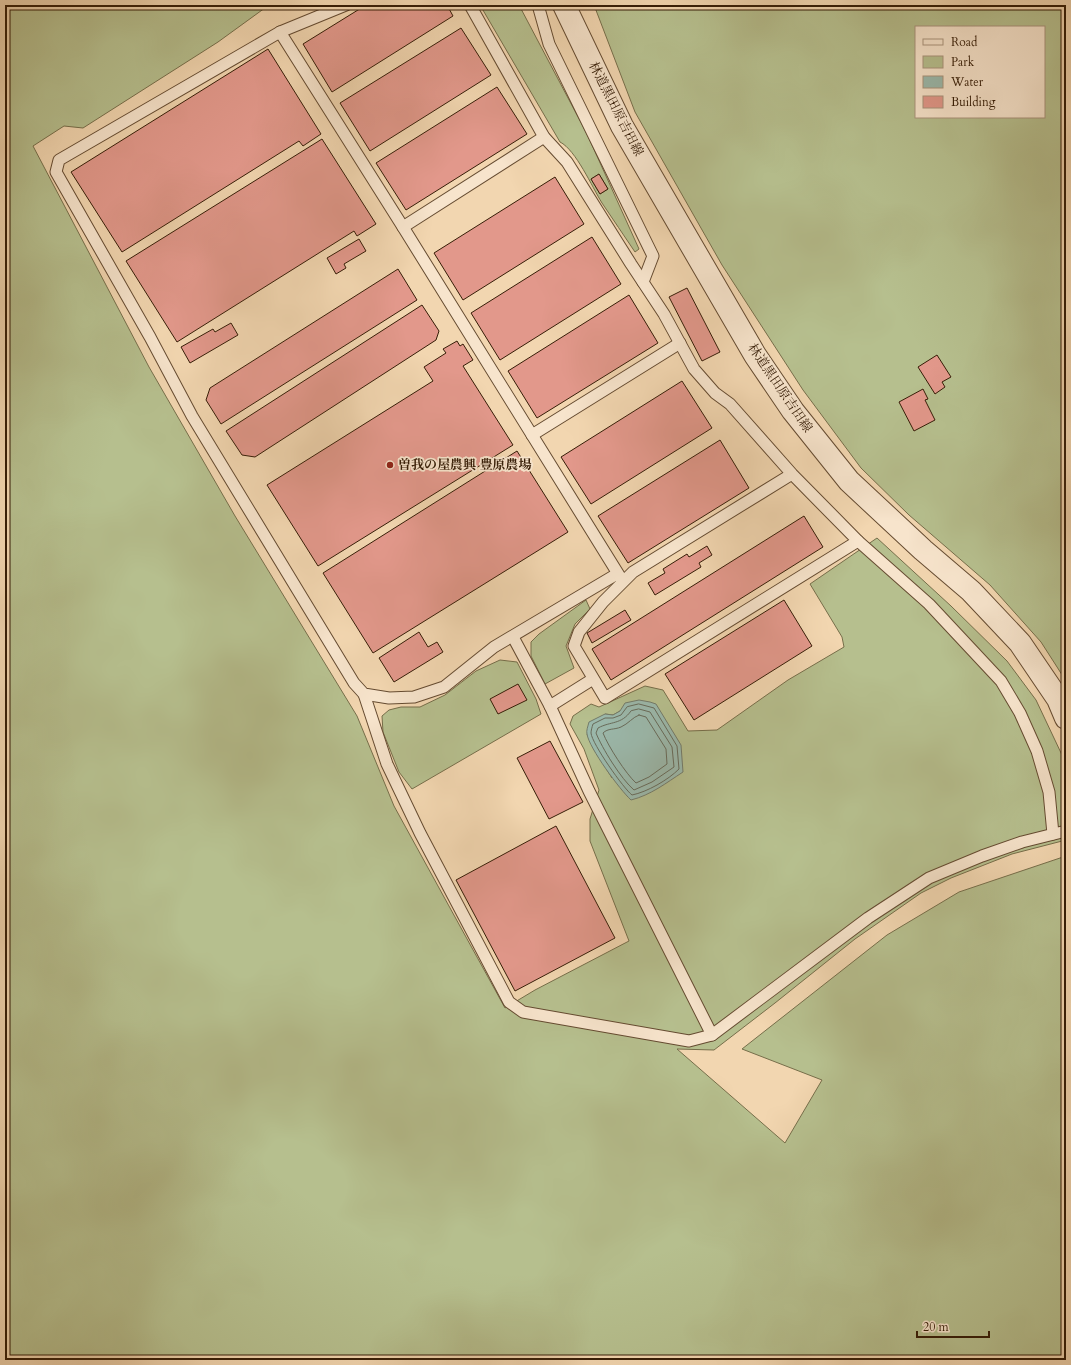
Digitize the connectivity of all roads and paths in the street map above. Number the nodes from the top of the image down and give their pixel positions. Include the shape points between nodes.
1 (346, 5) edge
2 (470, 5) edge
3 (538, 5) edge
4 (564, 5) edge
5 (280, 32) junction
6 (544, 137) junction
7 (403, 226) junction
8 (643, 282) junction
9 (680, 342) junction
10 (532, 435) junction
11 (792, 474) junction
12 (858, 541) junction
13 (620, 578) junction
14 (512, 636) junction
15 (593, 679) junction
16 (364, 694) junction
17 (550, 706) junction
18 (1066, 718) edge
19 (1066, 831) edge
20 (1053, 834) junction
21 (712, 1034) junction

1 - 5 lane
2 - 6 lane
3 - 8 lane via 549,44 653,256
4 - 18 street, 林道黒田原吉田線 via 622,126 755,355 793,411 849,481 971,591 1020,643 1058,698
5 - 7 lane
5 - 16 lane via 59,160 56,172 192,416 354,682
6 - 7 lane
6 - 8 lane via 567,162
7 - 10 lane
8 - 9 lane
9 - 10 lane
9 - 11 lane via 694,369 715,393 730,404
10 - 13 lane
11 - 12 lane
11 - 13 lane
12 - 15 lane via 605,698
12 - 20 lane via 929,604 1001,681 1020,713 1036,751 1049,792
13 - 14 lane
13 - 15 lane via 579,632 574,646
14 - 16 lane via 444,687 414,697 389,698
14 - 17 lane
15 - 17 lane
16 - 21 lane via 387,764 420,833 509,1002 523,1012 689,1041
17 - 21 lane via 589,791
19 - 20 lane
20 - 21 lane via 982,856 929,878 868,918

